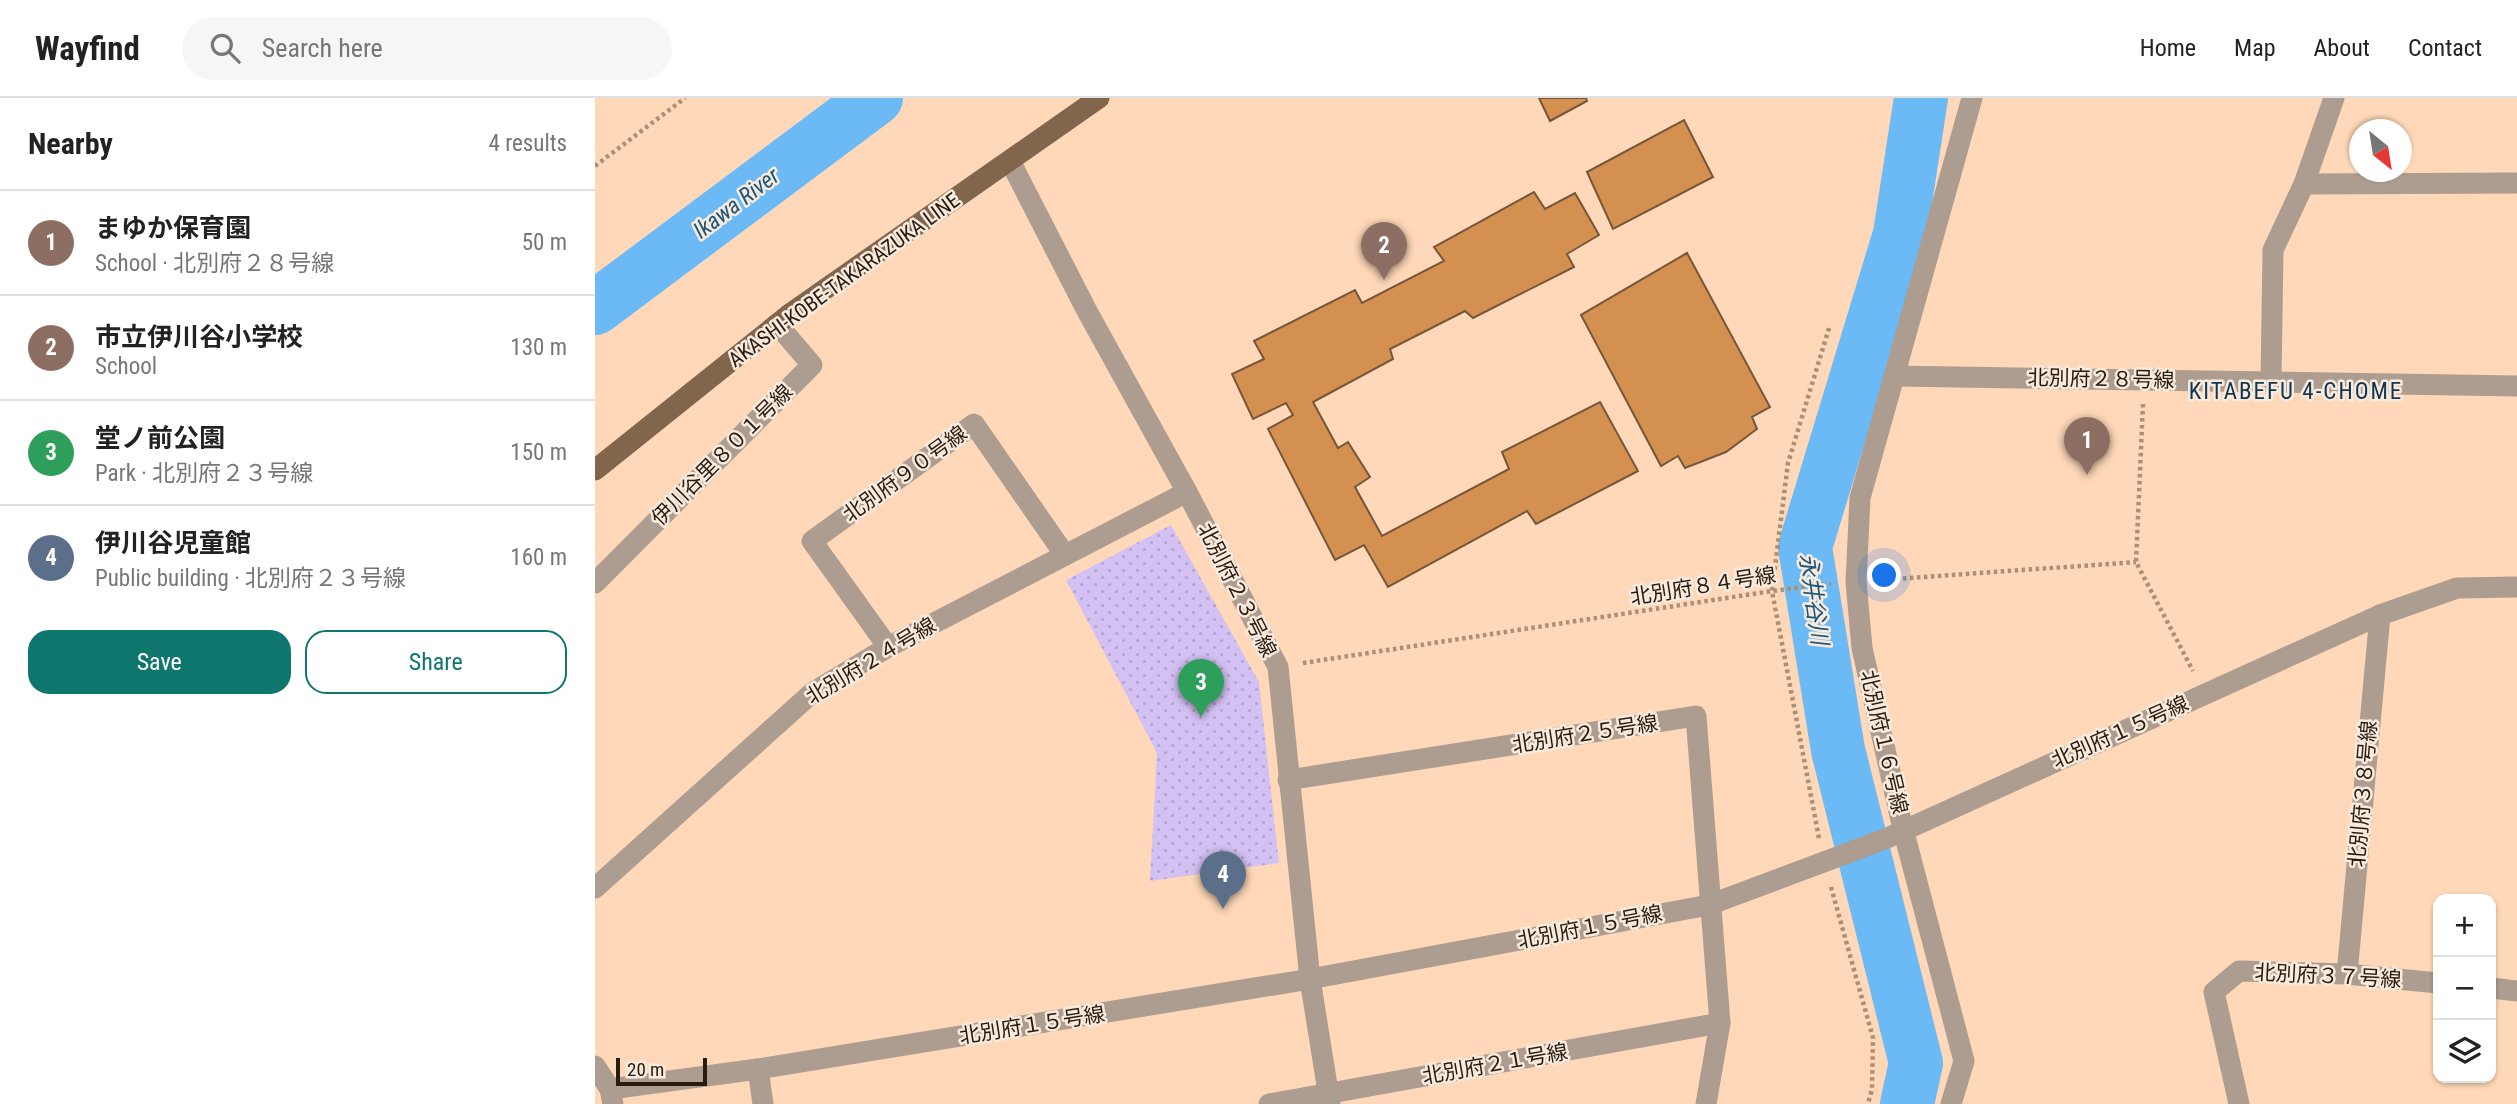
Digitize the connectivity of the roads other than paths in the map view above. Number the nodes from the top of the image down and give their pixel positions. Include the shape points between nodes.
1 (1099, 98) edge
2 (1972, 98) edge
3 (2334, 98) edge
4 (1010, 161) junction
5 (2517, 183) edge
6 (2304, 184) junction
7 (777, 324) junction
8 (1895, 376) junction
9 (2271, 381) junction
10 (2517, 386) edge
11 (595, 470) edge
12 (1187, 492) junction
13 (1065, 555) junction
14 (595, 583) edge
15 (2517, 587) edge
16 (2380, 615) junction
17 (888, 647) junction
18 (1288, 780) junction
19 (1894, 834) junction
20 (595, 888) edge
21 (1709, 905) junction
22 (2347, 974) junction
23 (1310, 979) junction
24 (2433, 983) edge
25 (2496, 989) edge
26 (2517, 991) edge
27 (1720, 1023) junction
28 (595, 1066) edge
29 (758, 1069) junction
30 (612, 1097) edge
31 (1329, 1099) edge
32 (763, 1104) edge
33 (1269, 1104) edge
34 (1706, 1104) edge
35 (1951, 1104) edge
36 (2239, 1104) edge

1 - 4 main road, AKASHI-KOBE-TAKARAZUKA LINE
2 - 8 street, 北別府１６号線
3 - 6 street
4 - 7 main road, AKASHI-KOBE-TAKARAZUKA LINE
4 - 12 street, 北別府２３号線
5 - 6 street
6 - 9 street via 2273,250
7 - 11 main road, AKASHI-KOBE-TAKARAZUKA LINE
7 - 14 street, 伊川谷里８０１号線 via 812,365
8 - 9 street, 北別府２８号線
8 - 19 street, 北別府１６号線 via 1860,498 1856,582
9 - 10 street, 北別府２８号線
12 - 13 street, 北別府２４号線
12 - 18 street, 北別府２３号線 via 1277,667
13 - 17 street, 北別府２４号線
13 - 17 street, 北別府９０号線 via 974,425 812,541
15 - 16 street, 北別府１５号線 via 2457,588
16 - 19 street, 北別府１５号線
16 - 22 street, 北別府３８号線
17 - 20 street, 北別府２４号線 via 812,693
18 - 21 street, 北別府２５号線 via 1696,716
18 - 23 street, 北別府２３号線
19 - 21 street, 北別府１５号線
19 - 35 street, 北別府１６号線 via 1964,1061
21 - 23 street, 北別府１５号線
21 - 27 street
22 - 24 street, 北別府３７号線
22 - 36 street, 北別府３７号線 via 2239,971 2214,992
23 - 29 street, 北別府１５号線
23 - 31 street, 北別府２３号線
25 - 26 street
27 - 31 street, 北別府２１号線
27 - 34 street
28 - 30 street
29 - 30 street, 北別府１５号線
29 - 32 street
31 - 33 street, 北別府２１号線

